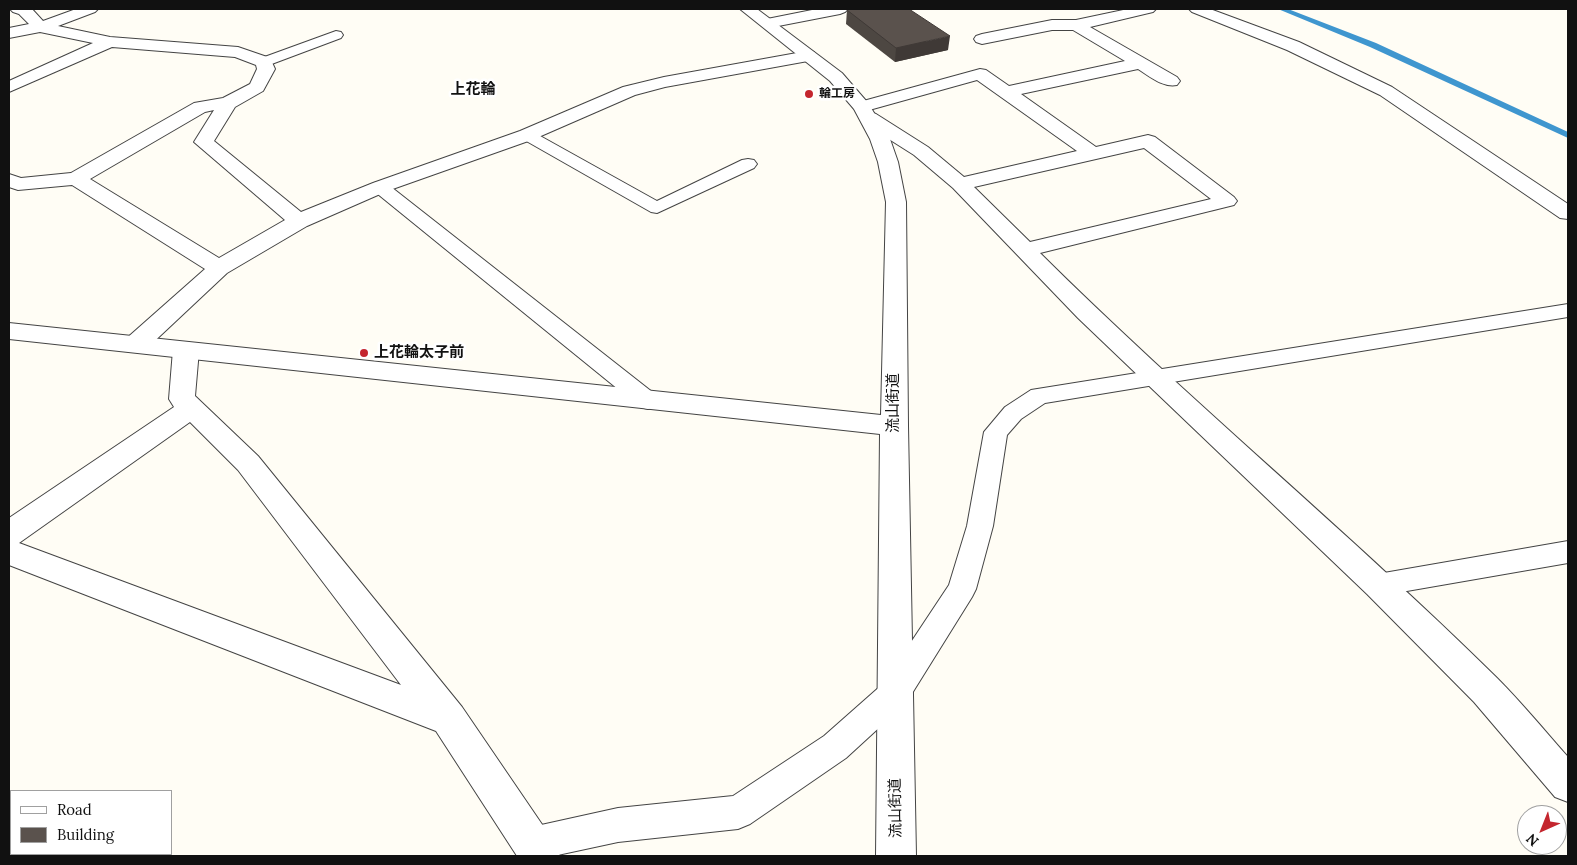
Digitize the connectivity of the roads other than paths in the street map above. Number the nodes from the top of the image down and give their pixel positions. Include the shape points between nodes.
1 (18, 9) edge
2 (90, 9) edge
3 (748, 9) edge
4 (840, 9) edge
5 (1148, 9) edge
6 (1197, 9) edge
7 (768, 24) junction
8 (1076, 26) junction
9 (40, 27) junction
10 (9, 33) edge
11 (336, 35) dead end
12 (982, 39) dead end
13 (110, 42) junction
14 (808, 56) junction
15 (264, 62) junction
16 (1140, 62) junction
17 (1171, 80) dead end
18 (9, 87) edge
19 (1007, 92) junction
20 (228, 104) junction
21 (866, 112) junction
22 (527, 135) junction
23 (1092, 153) junction
24 (748, 164) dead end
25 (76, 179) junction
26 (9, 180) edge
27 (960, 184) junction
28 (380, 186) junction
29 (1568, 213) edge
30 (299, 221) junction
31 (1024, 250) junction
32 (219, 268) junction
33 (1568, 310) edge
34 (9, 331) edge
35 (136, 344) junction
36 (186, 350) junction
37 (1152, 376) junction
38 (648, 401) junction
39 (191, 408) junction
40 (894, 426) junction
41 (9, 534) edge
42 (9, 552) edge
43 (1568, 552) edge
44 (1378, 585) junction
45 (895, 693) junction
46 (449, 719) junction
47 (1568, 784) edge
48 (536, 850) edge
49 (896, 856) edge

1 - 9 street via 25,11
2 - 9 street
3 - 7 street, 流山街道
4 - 7 street
5 - 8 street
6 - 29 street via 1293,46 1386,91
7 - 14 street, 流山街道
8 - 12 street via 1052,25
8 - 16 street
9 - 10 street
9 - 13 street
11 - 15 lane
13 - 15 street via 238,52
13 - 18 street
14 - 21 street, 流山街道 via 836,77
14 - 22 street via 629,91
15 - 20 street via 266,69 257,88
16 - 17 street
16 - 19 street
19 - 21 street via 980,74
19 - 23 street
20 - 25 street via 200,107
20 - 30 street via 204,142
21 - 27 street
21 - 40 street, 流山街道 via 888,162 896,202
22 - 24 lane via 657,208
22 - 28 street
23 - 27 street
23 - 31 street via 1148,141 1227,201
25 - 26 street via 18,184
25 - 32 street
27 - 31 street
28 - 30 street
28 - 38 lane
30 - 32 street
31 - 37 street
32 - 35 street
33 - 37 lane
34 - 35 street
35 - 36 street
36 - 38 street
36 - 39 street via 182,399
37 - 44 street
37 - 45 lane via 1039,396 1013,413 996,432 980,526 962,588
38 - 40 street
39 - 41 street
39 - 46 street via 248,463
40 - 45 street, 流山街道
42 - 46 street
43 - 44 lane
44 - 47 street via 1486,691
45 - 48 lane via 835,747 738,812 618,825
45 - 49 street, 流山街道
46 - 48 street

